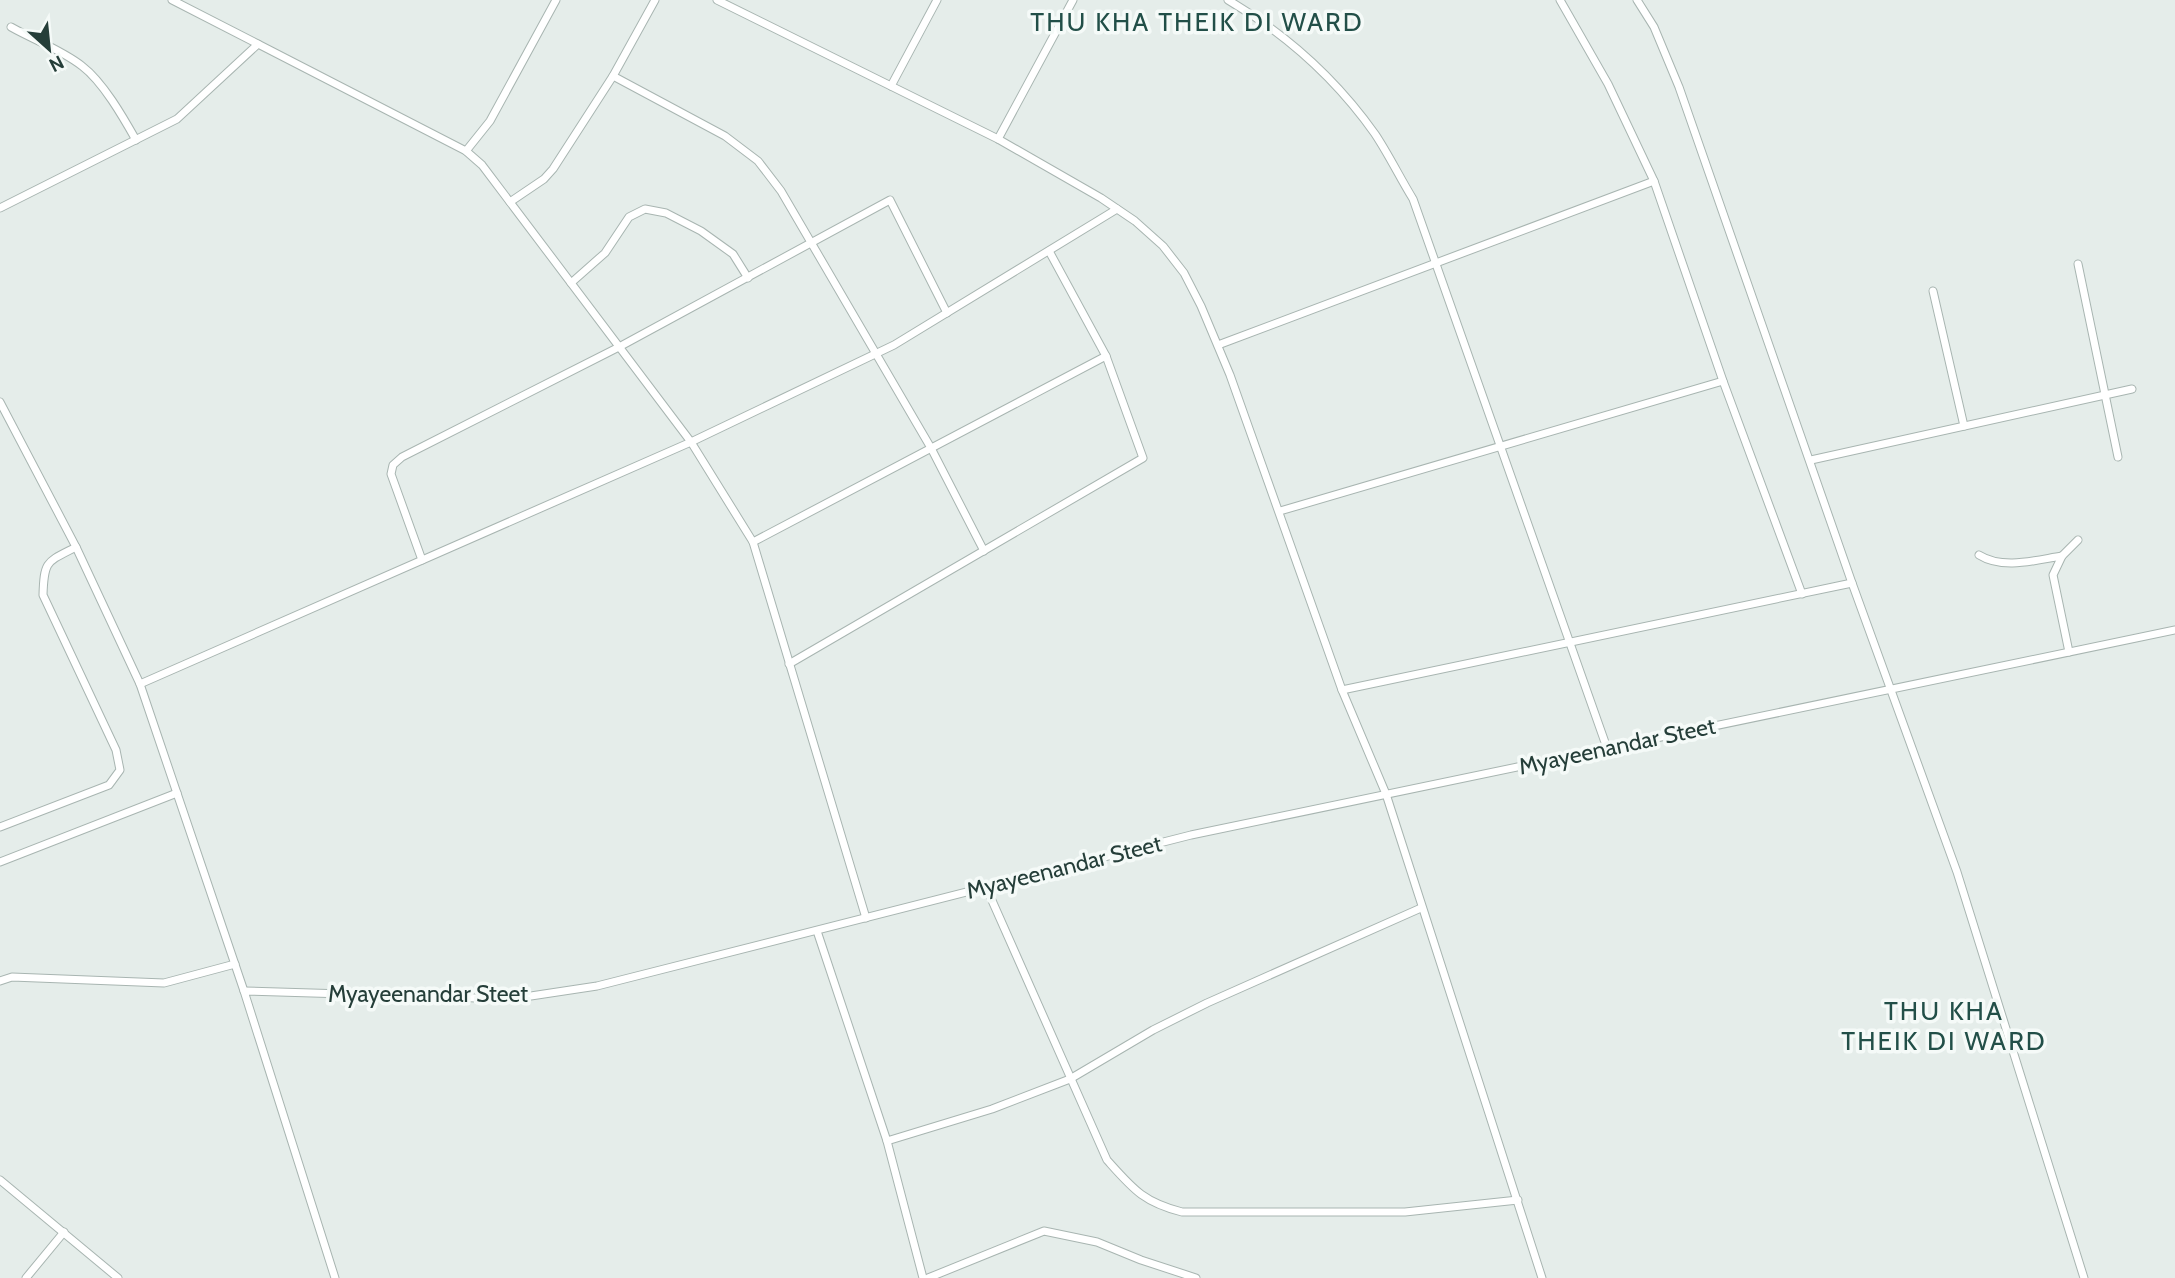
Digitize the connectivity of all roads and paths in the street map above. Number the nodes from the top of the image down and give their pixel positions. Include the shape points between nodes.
1 (172, 0) edge
2 (556, 0) edge
3 (655, 0) edge
4 (717, 0) edge
5 (937, 0) edge
6 (1073, 0) edge
7 (1228, 0) edge
8 (1560, 0) edge
9 (1637, 0) edge
10 (11, 27) dead end
11 (258, 44) junction
12 (613, 76) junction
13 (891, 86) junction
14 (998, 139) junction
15 (136, 140) junction
16 (466, 151) junction
17 (1654, 181) junction
18 (510, 202) junction
19 (0, 208) edge
20 (1117, 209) junction
21 (812, 243) junction
22 (1049, 251) junction
23 (1437, 263) junction
24 (2078, 264) dead end
25 (748, 278) junction
26 (571, 283) junction
27 (1933, 291) dead end
28 (947, 313) junction
29 (1217, 345) junction
30 (620, 347) junction
31 (875, 355) junction
32 (1106, 356) junction
33 (1723, 381) junction
34 (2132, 388) dead end
35 (2105, 395) junction
36 (0, 402) edge
37 (1964, 426) junction
38 (691, 442) junction
39 (1500, 446) junction
40 (932, 448) junction
41 (2118, 457) dead end
42 (1811, 460) junction
43 (1280, 511) junction
44 (2078, 540) dead end
45 (753, 542) junction
46 (76, 547) junction
47 (984, 551) junction
48 (1979, 555) dead end
49 (2062, 556) junction
50 (422, 560) junction
51 (1852, 583) junction
52 (1802, 594) junction
53 (2175, 630) edge
54 (1571, 643) junction
55 (2069, 652) junction
56 (789, 664) junction
57 (140, 684) junction
58 (1891, 689) junction
59 (1342, 690) junction
60 (1607, 748) junction
61 (177, 793) junction
62 (1385, 794) junction
63 (0, 827) edge
64 (0, 862) edge
65 (986, 887) junction
66 (1421, 908) junction
67 (866, 918) junction
68 (817, 931) junction
69 (235, 964) junction
70 (0, 981) edge
71 (244, 991) junction
72 (1070, 1079) junction
73 (887, 1141) junction
74 (0, 1180) edge
75 (1518, 1200) junction
76 (64, 1232) junction
77 (26, 1278) edge
78 (118, 1278) edge
79 (335, 1278) edge
80 (925, 1278) edge
81 (1196, 1278) edge
82 (1542, 1278) edge
83 (2084, 1278) edge

1 - 11 street
2 - 16 street via 490,121
3 - 12 street
4 - 13 street
5 - 13 street
6 - 14 street
7 - 23 street via 1259,18 1318,65 1374,134 1413,199
8 - 17 street via 1608,84
9 - 42 street via 1654,27 1679,87
10 - 15 street via 82,65
11 - 15 street via 177,119
11 - 16 street
12 - 18 street via 553,169
12 - 21 street via 725,136 758,161
13 - 14 street
14 - 20 street
15 - 19 street
16 - 18 street
17 - 23 street
17 - 33 street
18 - 26 street
20 - 22 street
20 - 29 street via 1163,246 1184,273
21 - 25 street
21 - 28 street via 890,200
21 - 31 street
22 - 28 street
22 - 32 street
23 - 29 street
23 - 39 street
24 - 35 street
25 - 26 street via 733,254 701,231 666,213 645,209 629,217 605,253
25 - 30 street
26 - 30 street
27 - 37 street
28 - 31 street
29 - 43 street
30 - 38 street
30 - 50 street via 414,450 393,465 391,474
31 - 38 street
31 - 40 street
32 - 40 street
32 - 47 street via 1143,458
33 - 39 street
33 - 52 street
34 - 35 street
35 - 37 street
35 - 41 street
36 - 46 street
37 - 42 street
38 - 45 street
38 - 50 street
39 - 43 street
39 - 54 street
40 - 45 street
40 - 47 street
42 - 51 street
43 - 59 street
44 - 49 street
45 - 56 street
46 - 57 street
46 - 63 street via 50,561 44,572 43,595 116,750 120,770 109,785
47 - 56 street
48 - 49 street via 2004,564
49 - 55 street via 2053,575
50 - 57 street
51 - 52 street
51 - 58 street
52 - 54 street
53 - 55 street, Myayeenandar Steet
54 - 59 street
54 - 60 street
55 - 58 street, Myayeenandar Steet
56 - 67 street
57 - 61 street
58 - 60 street, Myayeenandar Steet
58 - 83 street via 1957,872
59 - 62 street
60 - 62 street, Myayeenandar Steet
61 - 64 street
61 - 69 street
62 - 65 street, Myayeenandar Steet via 1191,835
62 - 66 street
65 - 67 street, Myayeenandar Steet
65 - 72 street
66 - 72 street via 1185,1013
66 - 75 street
67 - 68 street, Myayeenandar Steet
68 - 71 street, Myayeenandar Steet via 597,986 511,999
68 - 73 street
69 - 70 street via 164,984 57,978
69 - 71 street
71 - 79 street
72 - 73 street
72 - 75 street via 1107,1160 1156,1206 1182,1212 1405,1212
73 - 80 street
74 - 76 street
75 - 82 street
76 - 77 street
76 - 78 street
80 - 81 street via 1044,1231 1097,1241

